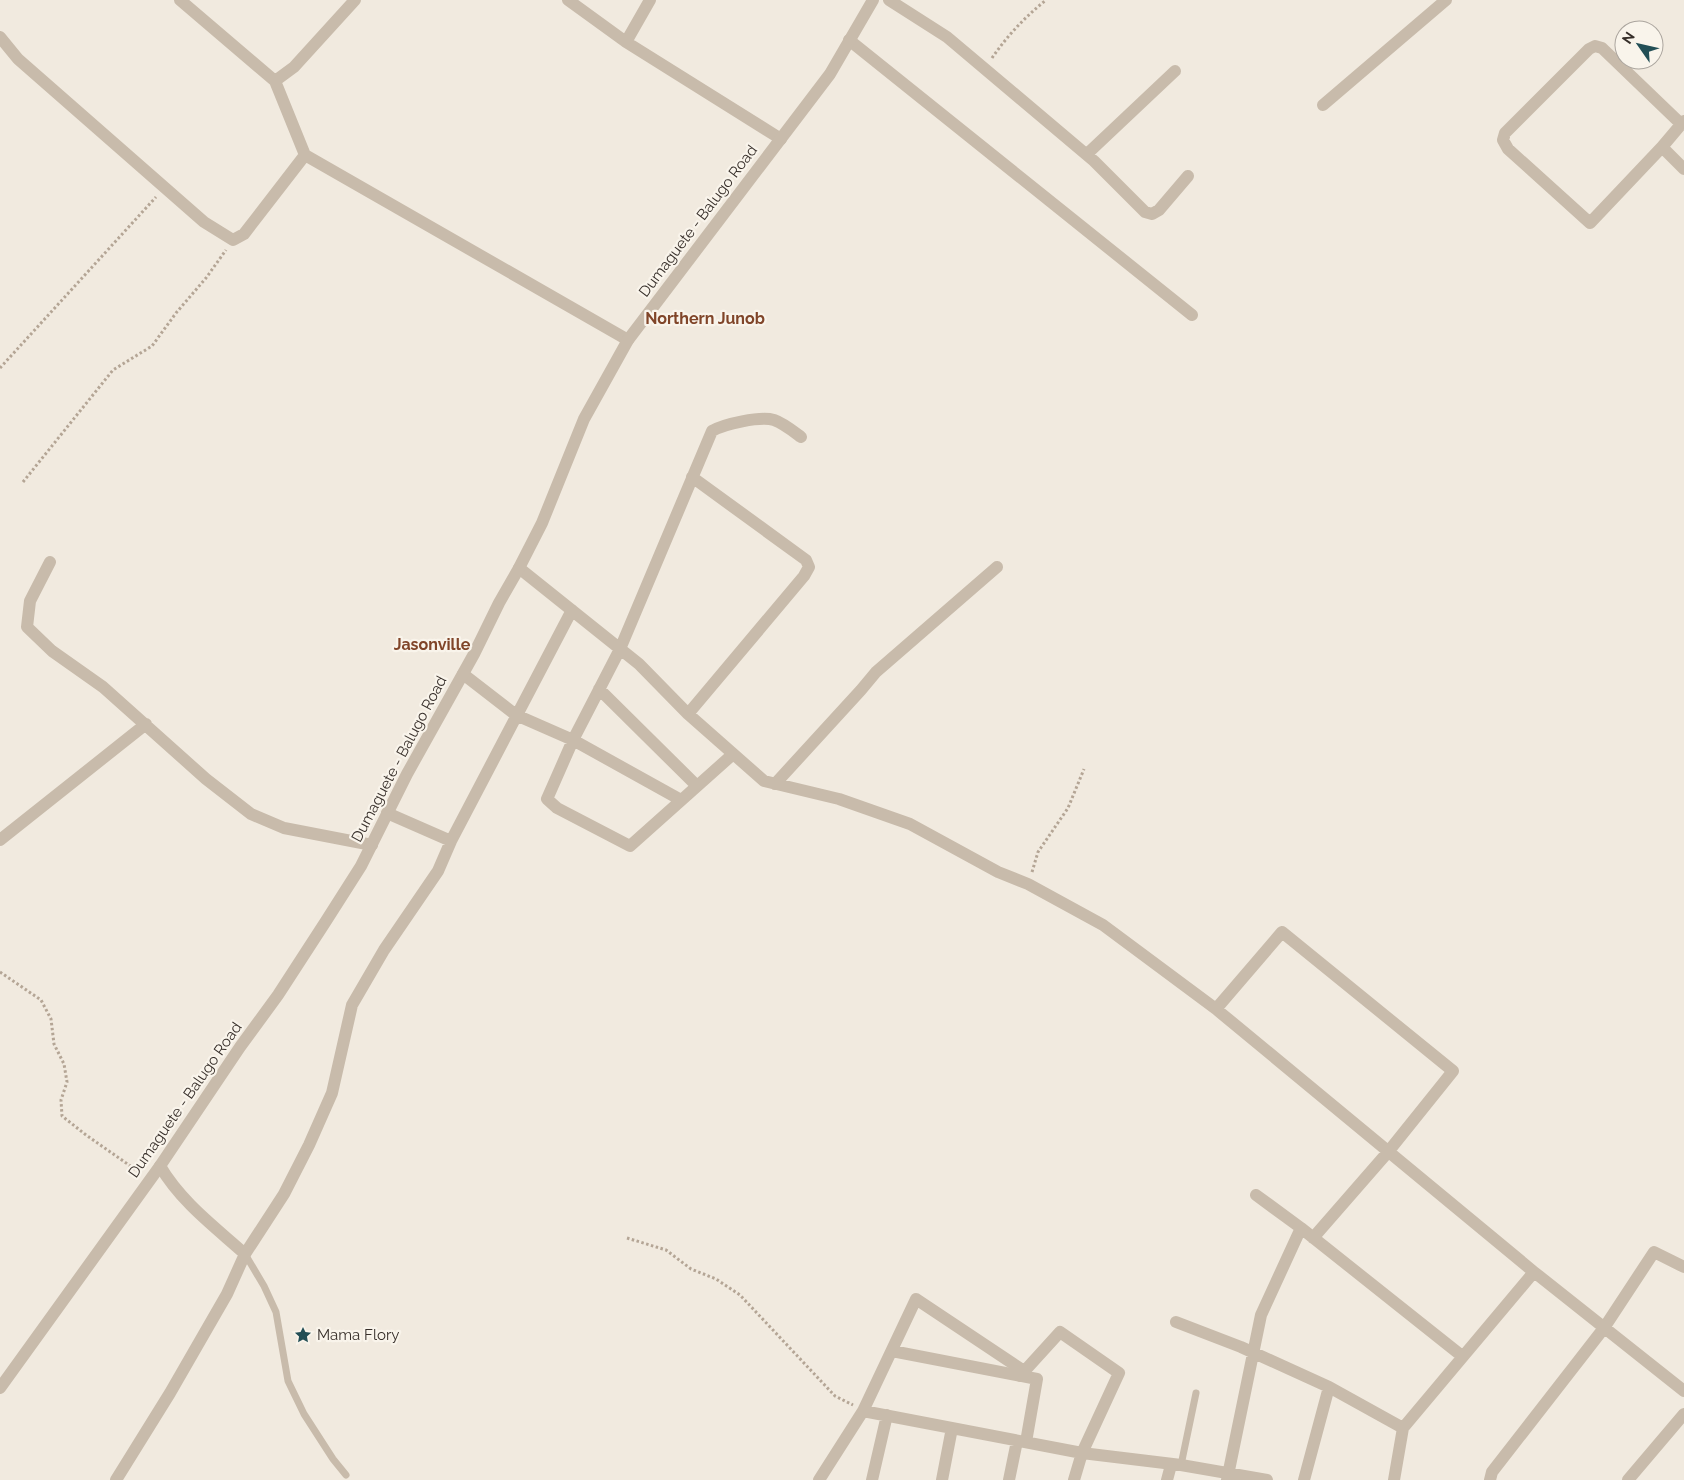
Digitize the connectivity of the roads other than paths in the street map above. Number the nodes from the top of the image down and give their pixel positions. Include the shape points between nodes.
1 (180, 0) edge
2 (355, 0) edge
3 (568, 0) edge
4 (650, 0) edge
5 (873, 0) edge
6 (889, 0) edge
7 (1446, 0) edge
8 (0, 37) edge
9 (850, 40) junction
10 (626, 42) junction
11 (1175, 71) dead end
12 (275, 81) junction
13 (1323, 105) dead end
14 (1683, 122) edge
15 (781, 139) junction
16 (1662, 147) junction
17 (1086, 154) junction
18 (305, 156) junction
19 (1684, 169) edge
20 (1188, 176) dead end
21 (1192, 315) dead end
22 (628, 340) junction
23 (801, 437) dead end
24 (692, 477) junction
25 (50, 562) dead end
26 (997, 567) dead end
27 (518, 568) junction
28 (572, 610) junction
29 (620, 649) junction
30 (463, 674) junction
31 (599, 689) junction
32 (688, 714) junction
33 (516, 715) junction
34 (146, 724) junction
35 (572, 740) junction
36 (732, 755) junction
37 (775, 784) junction
38 (697, 786) junction
39 (681, 800) junction
40 (387, 814) junction
41 (0, 840) edge
42 (451, 841) junction
43 (372, 844) junction
44 (1216, 1009) junction
45 (1388, 1152) junction
46 (160, 1166) junction
47 (1256, 1195) dead end
48 (1301, 1228) junction
49 (1313, 1238) junction
50 (245, 1254) junction
51 (1684, 1267) edge
52 (1534, 1272) junction
53 (1176, 1322) dead end
54 (1604, 1328) junction
55 (892, 1350) junction
56 (1254, 1354) junction
57 (1462, 1356) junction
58 (1022, 1373) junction
59 (1329, 1387) junction
60 (0, 1388) edge
61 (1684, 1391) edge
62 (1196, 1393) dead end
63 (864, 1411) junction
64 (1684, 1414) edge
65 (887, 1415) junction
66 (952, 1428) junction
67 (1403, 1428) junction
68 (1022, 1442) junction
69 (1082, 1453) junction
70 (1176, 1465) junction
71 (346, 1475) dead end
72 (1228, 1476) edge
73 (117, 1480) edge
74 (819, 1480) edge
75 (872, 1480) edge
76 (942, 1480) edge
77 (1009, 1480) edge
78 (1074, 1480) edge
79 (1167, 1480) edge
80 (1267, 1480) edge
81 (1304, 1480) edge
82 (1394, 1480) edge
83 (1490, 1480) edge
84 (1628, 1480) edge

1 - 12 street
2 - 12 street via 294,67
3 - 10 street
4 - 10 street
5 - 9 street, Dumaguete - Balugo Road
6 - 17 street via 947,38
7 - 13 street
8 - 18 street via 18,59 204,222 233,240 244,234
9 - 15 street, Dumaguete - Balugo Road via 830,74
9 - 21 street
10 - 15 street
11 - 17 street
12 - 18 street
14 - 16 street
14 - 16 street via 1602,48 1595,46 1588,49 1505,133 1503,140 1508,149 1590,223
15 - 22 street, Dumaguete - Balugo Road
16 - 19 street
17 - 20 street via 1144,212 1152,214
18 - 22 street
22 - 27 street, Dumaguete - Balugo Road via 584,419 542,523
23 - 24 street via 775,420 762,418 718,427 712,431
24 - 29 street
24 - 32 street via 806,560 809,567
25 - 34 street via 30,601 26,626 52,651 103,687
26 - 37 street via 876,672
27 - 28 street
27 - 30 street, Dumaguete - Balugo Road
28 - 29 street
28 - 33 street
29 - 31 street
29 - 32 street
30 - 33 street
30 - 40 street, Dumaguete - Balugo Road
31 - 35 street
31 - 38 street
32 - 36 street
33 - 35 street
33 - 42 street
34 - 41 street
34 - 43 street via 206,779 251,814 284,828
35 - 39 street
35 - 39 street via 547,799 557,808 630,846
36 - 37 street via 764,781
36 - 38 street
37 - 44 street via 839,798 910,824 998,872 1028,884 1103,925
38 - 39 street
40 - 42 street
40 - 43 street, Dumaguete - Balugo Road
42 - 50 street via 438,871 384,950 352,1005 332,1093 284,1194
43 - 46 street, Dumaguete - Balugo Road via 300,962
44 - 45 street
44 - 45 street via 1282,932 1453,1071
45 - 49 street
45 - 52 street
46 - 50 street via 196,1211
46 - 60 street, Dumaguete - Balugo Road
47 - 48 street
48 - 49 street
48 - 56 street via 1261,1315
49 - 57 street
50 - 71 lane via 276,1312 288,1381 304,1414
50 - 73 street via 227,1294
51 - 54 street via 1654,1252
52 - 54 street
52 - 57 street
53 - 56 street
54 - 61 street
54 - 83 street via 1492,1472
55 - 58 street
55 - 58 street via 916,1299
55 - 63 street
56 - 59 street
56 - 72 street
57 - 67 street
58 - 68 street via 1037,1380
58 - 69 street via 1060,1332 1119,1373
59 - 67 street
59 - 81 street
62 - 70 lane
63 - 65 street
63 - 74 street
64 - 84 street
65 - 66 street
65 - 75 street
66 - 68 street
66 - 76 street
67 - 82 street
68 - 69 street
68 - 77 street
69 - 70 street
69 - 78 street
70 - 72 street
70 - 79 street
72 - 80 street

